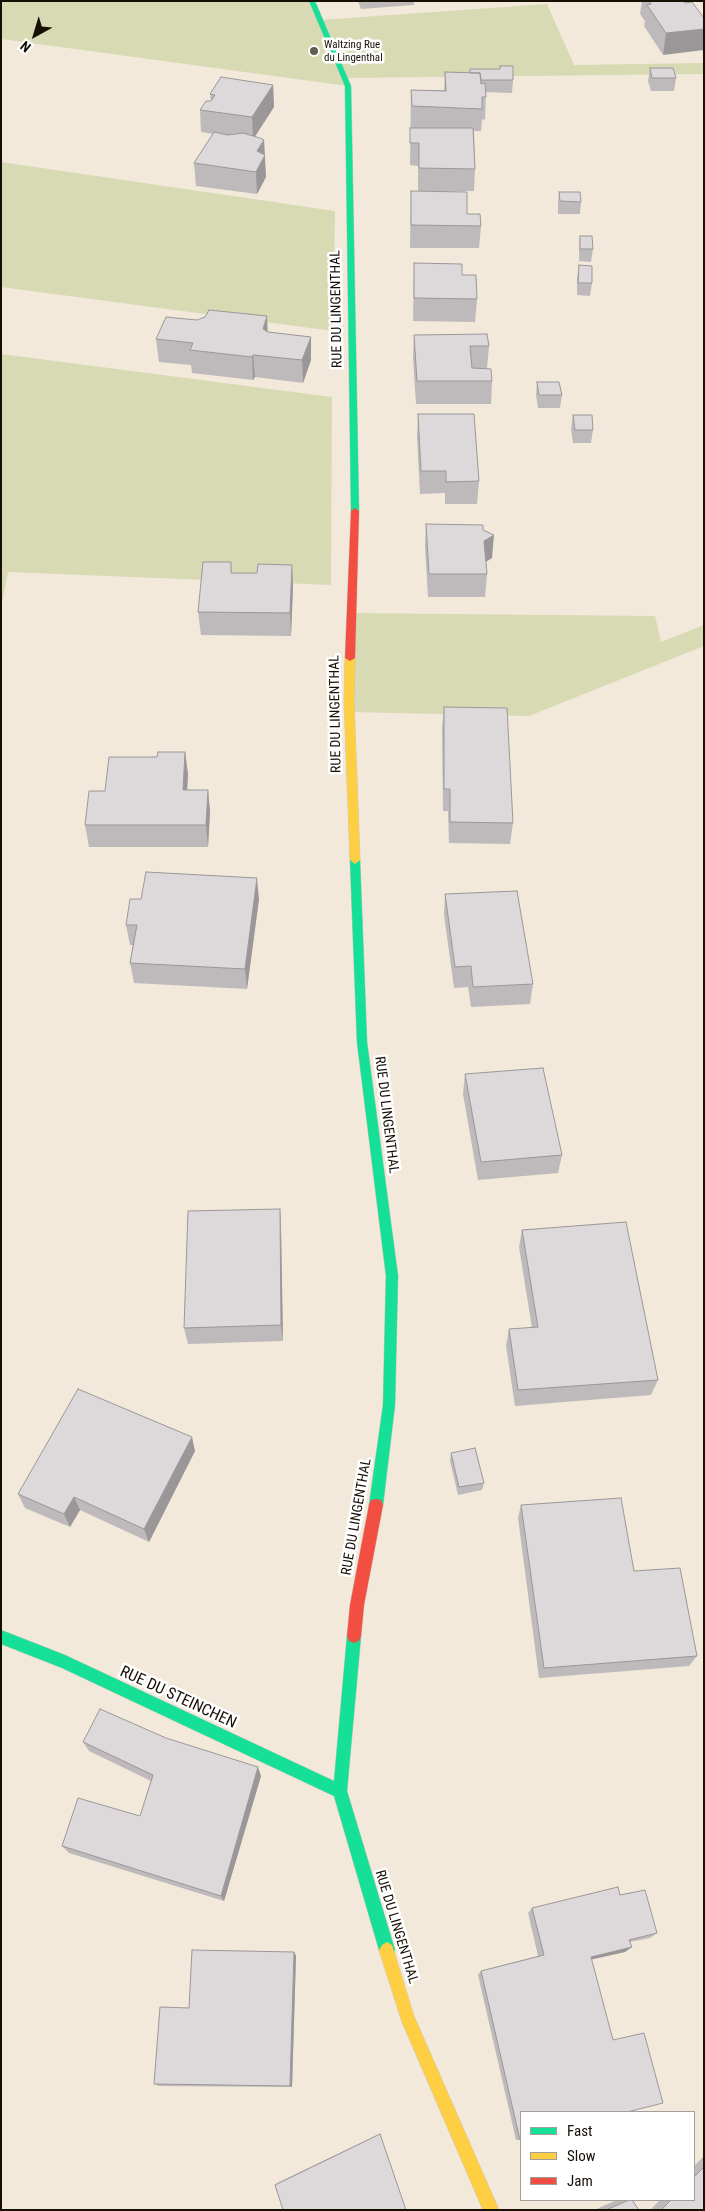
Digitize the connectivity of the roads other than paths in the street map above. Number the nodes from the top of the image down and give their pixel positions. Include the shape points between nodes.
1 (312, 1) edge
2 (1, 1637) edge
3 (340, 1791) junction
4 (491, 2210) edge

1 - 3 street, RUE DU LINGENTHAL via 348,86 355,508 349,700 362,1042 392,1276 389,1405 377,1498 357,1606
2 - 3 street, RUE DU STEINCHEN via 65,1662
3 - 4 street, RUE DU LINGENTHAL via 407,2017

